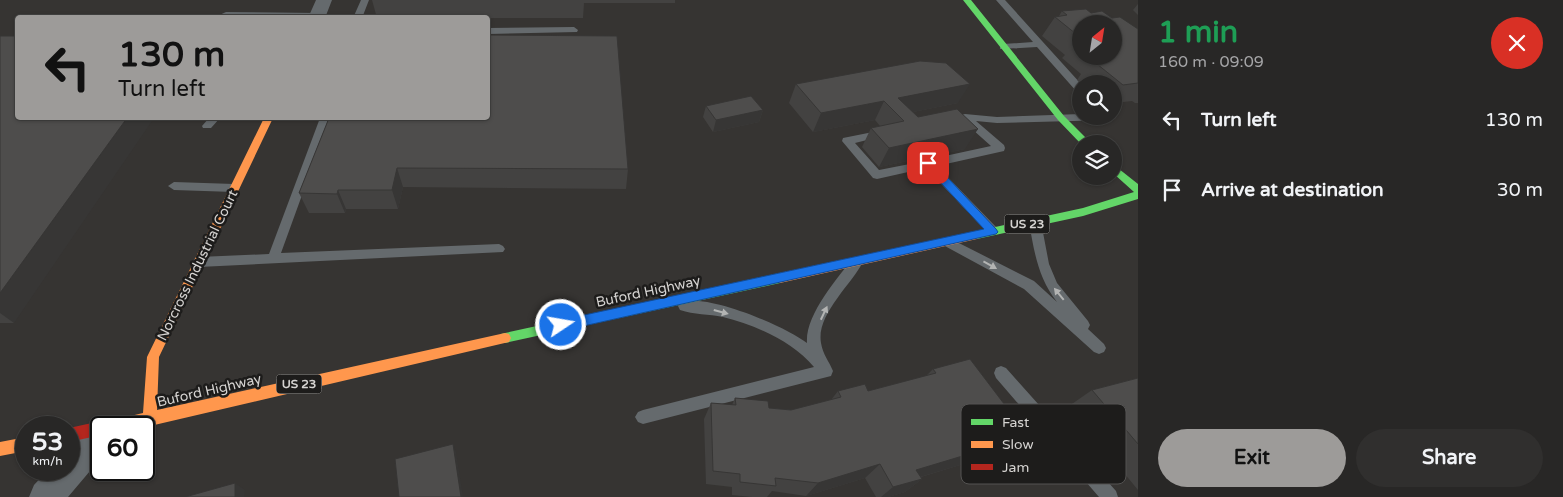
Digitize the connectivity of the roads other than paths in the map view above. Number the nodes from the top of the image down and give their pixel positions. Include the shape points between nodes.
1 (324, 0) edge
2 (365, 0) edge
3 (967, 0) edge
4 (1000, 0) edge
5 (317, 15) edge
6 (358, 15) edge
7 (574, 30) dead end
8 (490, 31) edge
9 (1040, 44) junction
10 (1003, 47) junction
11 (1072, 80) edge
12 (965, 117) junction
13 (1061, 118) junction
14 (1072, 118) edge
15 (212, 120) edge
16 (267, 120) edge
17 (324, 120) edge
18 (938, 123) edge
19 (207, 126) dead end
20 (1078, 135) edge
21 (881, 137) edge
22 (926, 161) junction
23 (1122, 176) edge
24 (174, 186) dead end
25 (234, 188) junction
26 (1138, 190) edge
27 (1138, 195) edge
28 (1035, 222) junction
29 (992, 232) junction
30 (947, 242) junction
31 (499, 249) dead end
32 (273, 259) junction
33 (858, 261) junction
34 (199, 262) junction
35 (656, 305) junction
36 (818, 359) junction
37 (1001, 373) dead end
38 (1028, 404) edge
39 (150, 416) edge
40 (644, 417) dead end
41 (155, 418) edge
42 (15, 446) edge
43 (90, 447) edge
44 (0, 449) edge
45 (1099, 484) edge
46 (46, 497) edge
47 (1110, 497) edge

1 - 5 street
2 - 6 lane
3 - 10 main road
4 - 9 lane
7 - 8 lane
9 - 10 lane
9 - 11 lane
10 - 13 main road
12 - 13 lane via 997,120
12 - 18 lane
12 - 22 lane via 1000,148
13 - 14 lane
13 - 20 main road
15 - 19 lane
16 - 25 main road, Norcross Industrial Court
17 - 32 lane
21 - 22 lane via 847,141 877,175
22 - 29 lane
23 - 26 main road
24 - 25 lane
25 - 34 main road, Norcross Industrial Court
27 - 28 main road, Buford Highway / US 23
28 - 29 main road, Buford Highway / US 23
30 -> 28 lane via 1029,285 1098,348 1052,286 1043,264
29 - 30 main road, Buford Highway / US 23
30 - 33 main road, Buford Highway / US 23
31 - 32 lane
32 - 34 lane
33 - 35 main road, Buford Highway / US 23
36 -> 33 lane via 814,337 822,316 833,293
34 - 39 main road, Norcross Industrial Court via 154,357
35 -> 36 lane via 700,307 742,318 780,333
35 - 41 main road, Buford Highway / US 23
36 - 40 lane via 826,371
37 - 38 lane
42 - 44 main road
43 - 46 street
45 - 47 lane

